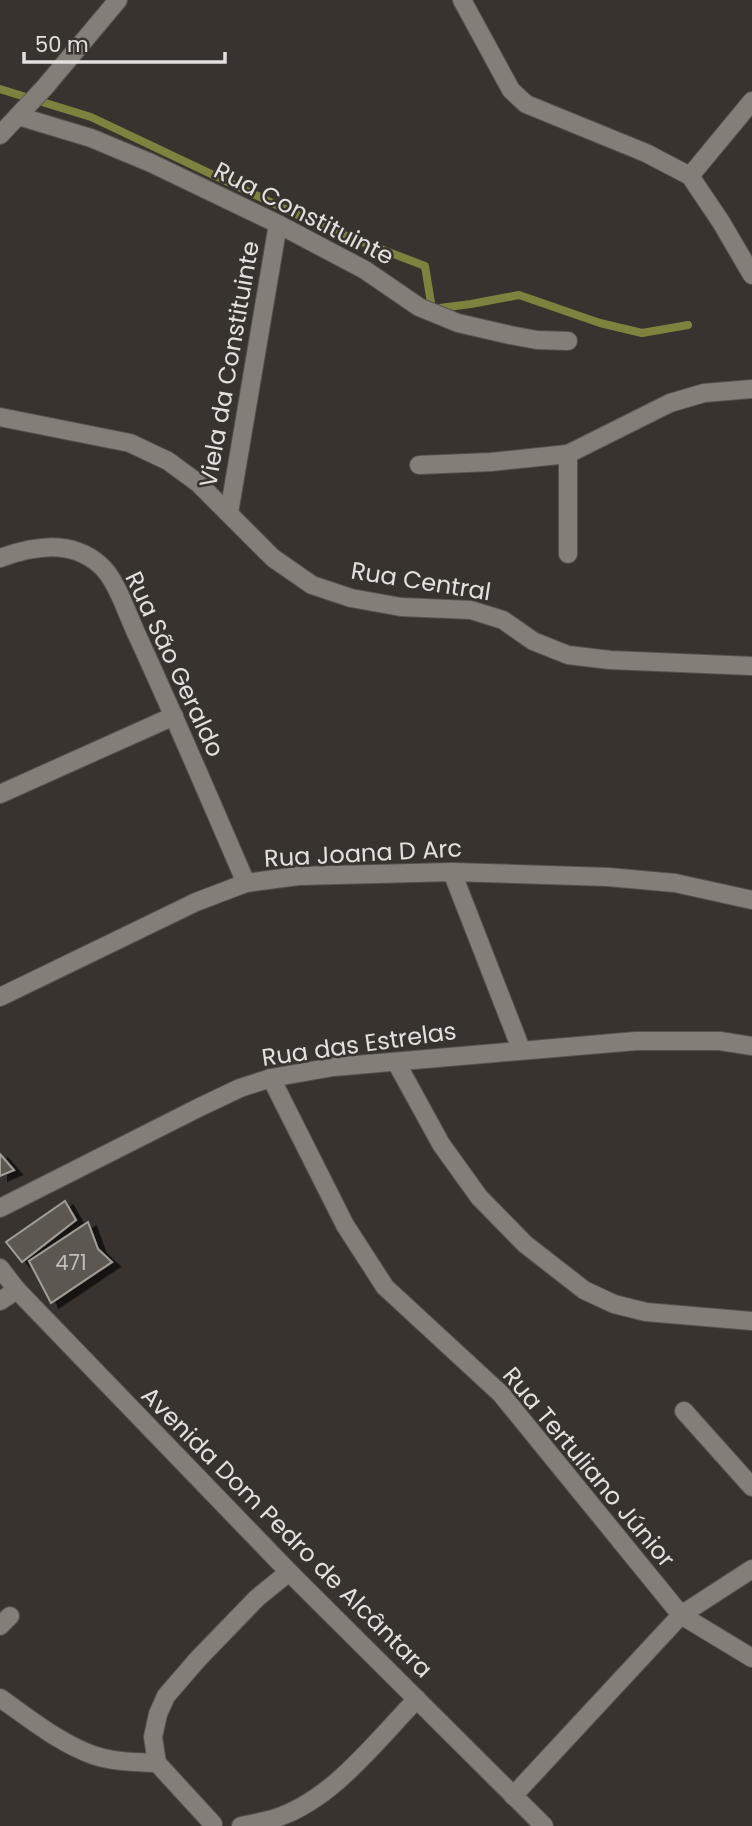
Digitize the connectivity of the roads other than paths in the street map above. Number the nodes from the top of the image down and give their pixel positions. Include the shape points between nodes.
1 (118, 0) edge
2 (462, 0) edge
3 (752, 101) edge
4 (21, 112) junction
5 (0, 135) edge
6 (690, 176) junction
7 (278, 224) junction
8 (752, 275) edge
9 (568, 341) dead end
10 (752, 389) edge
11 (0, 417) edge
12 (568, 454) junction
13 (419, 465) dead end
14 (229, 513) junction
15 (568, 554) dead end
16 (0, 558) edge
17 (752, 666) edge
18 (174, 716) junction
19 (0, 794) edge
20 (452, 872) junction
21 (246, 883) junction
22 (752, 900) edge
23 (0, 997) edge
24 (752, 1046) edge
25 (521, 1049) junction
26 (396, 1062) junction
27 (271, 1077) junction
28 (0, 1208) edge
29 (0, 1268) edge
30 (17, 1290) junction
31 (0, 1301) edge
32 (752, 1321) edge
33 (684, 1410) dead end
34 (752, 1487) edge
35 (752, 1569) edge
36 (289, 1572) junction
37 (681, 1615) junction
38 (752, 1658) edge
39 (0, 1698) edge
40 (417, 1699) junction
41 (157, 1763) junction
42 (513, 1796) junction
43 (536, 1823) edge
44 (216, 1825) edge
45 (241, 1826) edge

1 - 4 street
2 - 6 street via 511,90 527,104
3 - 6 street
4 - 5 street
4 - 7 street, Rua Constituinte via 139,158
6 - 8 street
7 - 9 street, Rua Constituinte via 445,318 510,335
7 - 14 street, Viela da Constituinte
10 - 12 street via 704,393 670,403
11 - 14 street, Rua Central via 130,443 168,461
12 - 13 street
12 - 15 street
14 - 17 street, Rua Central via 273,558 312,585 351,598 401,607 471,610 568,655
16 - 18 street, Rua São Geraldo via 53,546 79,551 102,566
18 - 19 street
18 - 21 street, Rua São Geraldo
20 - 21 street, Rua Joana D Arc via 346,873
20 - 22 street, Rua Joana D Arc via 675,883
20 - 25 street
21 - 23 street, Rua Joana D Arc
24 - 25 street, Rua das Estrelas via 720,1041 636,1041
25 - 26 street, Rua das Estrelas
26 - 27 street, Rua das Estrelas
26 - 32 street via 441,1144 479,1197 525,1244 584,1290 646,1312
27 - 28 street, Rua das Estrelas via 200,1107
27 - 37 street, Rua Tertuliano Júnior via 345,1225 385,1287 501,1394
29 - 30 street, Avenida Dom Pedro de Alcântara
30 - 31 street
30 - 36 street, Avenida Dom Pedro de Alcântara
33 - 34 street
35 - 37 street
36 - 40 street, Avenida Dom Pedro de Alcântara
36 - 41 street via 257,1598 166,1696 153,1737
37 - 38 street, Rua Tertuliano Júnior
37 - 42 street
39 - 41 street via 93,1755
40 - 42 street, Avenida Dom Pedro de Alcântara
40 - 45 street via 314,1799 274,1819
41 - 44 street
42 - 43 street, Avenida Dom Pedro de Alcântara

